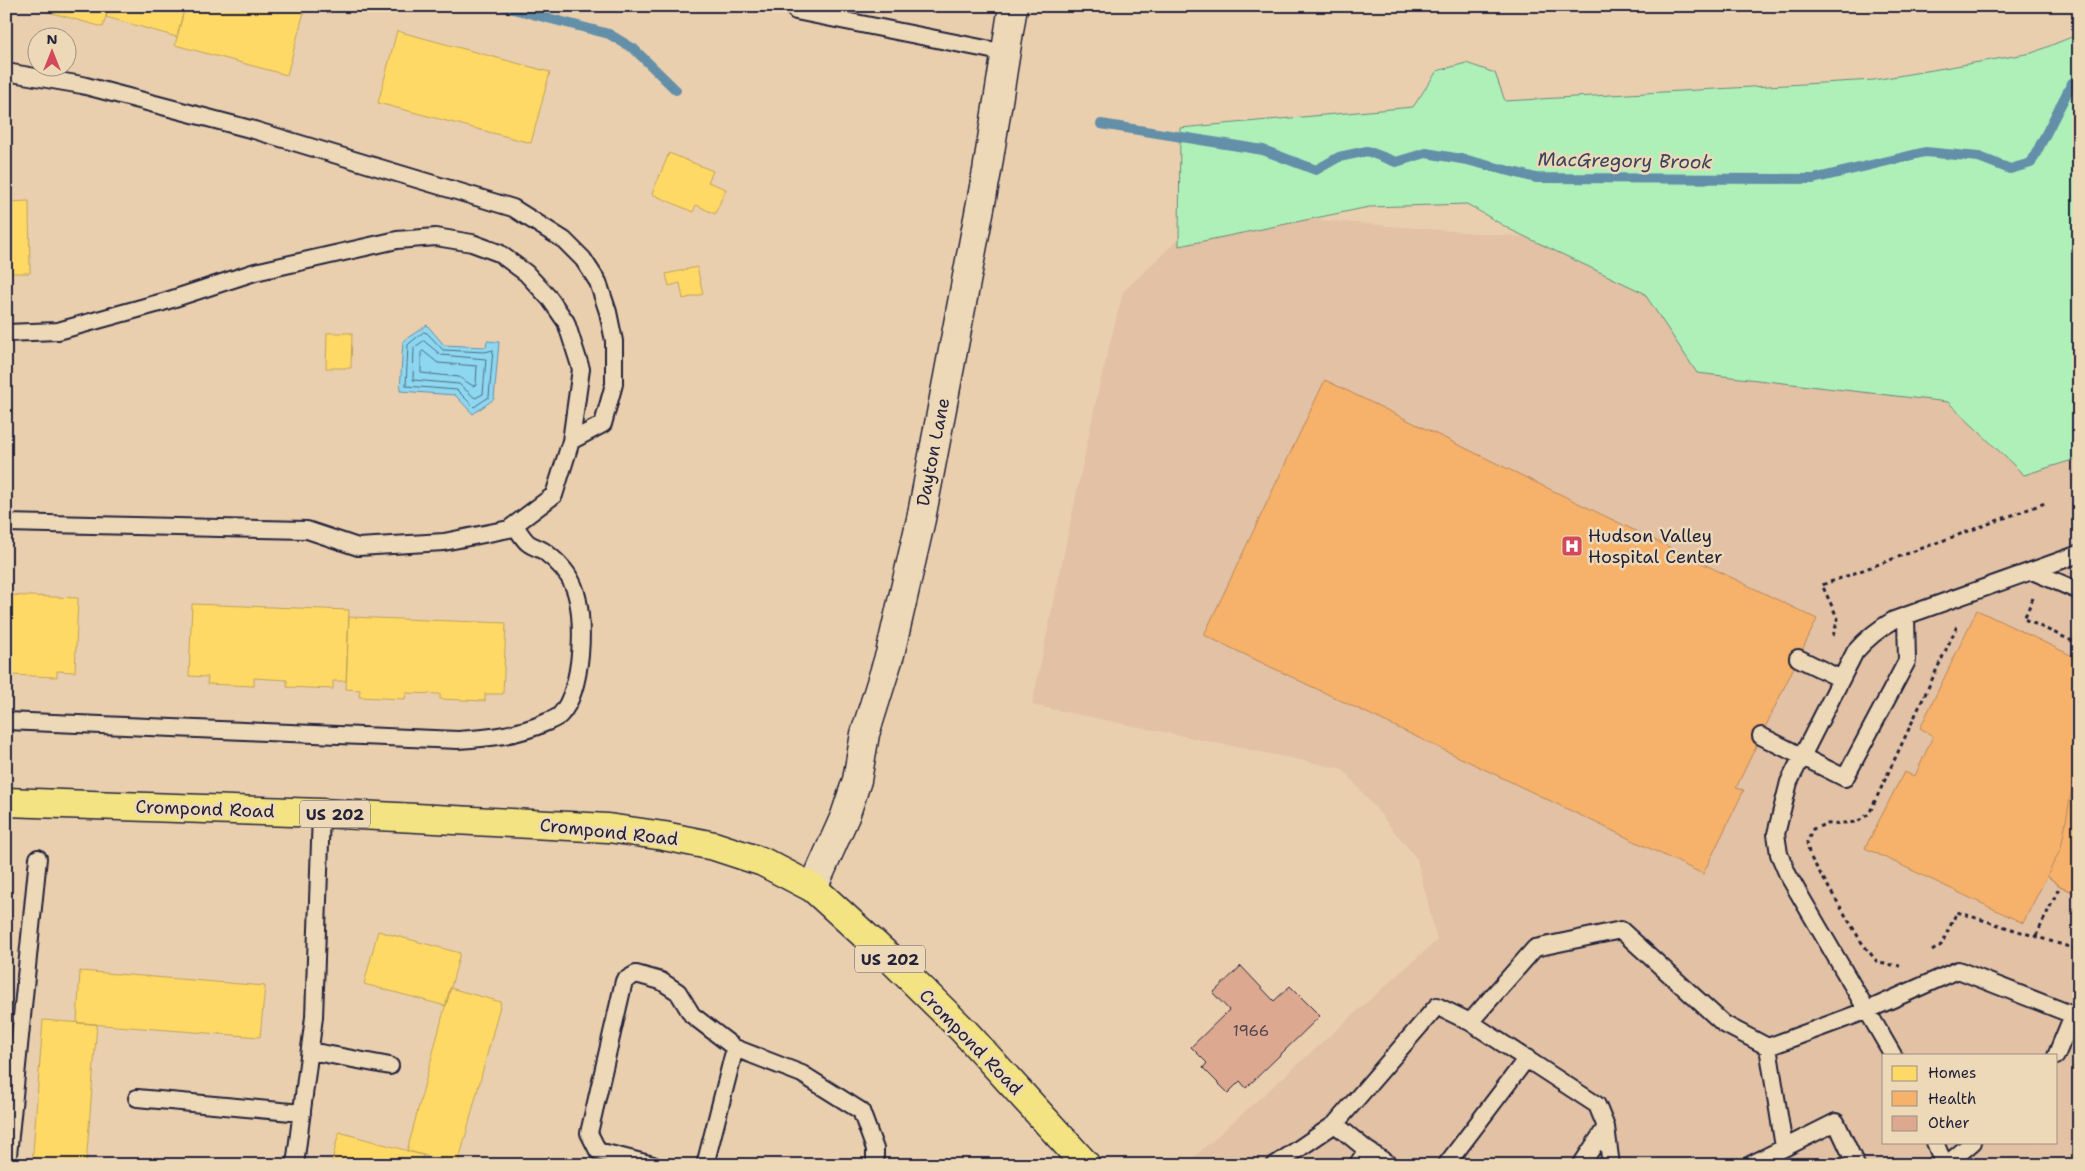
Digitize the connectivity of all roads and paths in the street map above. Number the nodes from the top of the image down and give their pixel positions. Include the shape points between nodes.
1 (1013, 6) edge
2 (796, 11) dead end
3 (1006, 53) junction
4 (6, 72) edge
5 (6, 333) edge
6 (571, 441) junction
7 (2045, 503) dead end
8 (6, 523) edge
9 (514, 526) junction
10 (2079, 554) edge
11 (2032, 571) junction
12 (2029, 592) dead end
13 (2079, 592) edge
14 (1906, 616) junction
15 (1960, 620) dead end
16 (1830, 643) dead end
17 (2079, 644) edge
18 (1798, 658) dead end
19 (1841, 679) junction
20 (6, 721) edge
21 (1761, 736) dead end
22 (1802, 757) junction
23 (6, 802) edge
24 (320, 813) junction
25 (38, 858) dead end
26 (2060, 886) dead end
27 (814, 888) junction
28 (2036, 936) junction
29 (2079, 950) edge
30 (1927, 954) dead end
31 (1905, 965) dead end
32 (1868, 1010) junction
33 (1470, 1022) junction
34 (1768, 1047) junction
35 (735, 1048) junction
36 (310, 1051) junction
37 (1892, 1054) edge
38 (2057, 1054) edge
39 (1527, 1058) junction
40 (390, 1066) dead end
41 (137, 1098) dead end
42 (302, 1113) junction
43 (1335, 1124) junction
44 (1606, 1127) junction
45 (1936, 1144) edge
46 (1971, 1144) edge
47 (1784, 1147) junction
48 (1367, 1150) junction
49 (7, 1165) edge
50 (296, 1165) edge
51 (653, 1165) edge
52 (705, 1165) edge
53 (875, 1165) edge
54 (1086, 1165) edge
55 (1275, 1165) edge
56 (1357, 1165) edge
57 (1390, 1165) edge
58 (1446, 1165) edge
59 (1581, 1165) edge
60 (1611, 1165) edge
61 (1750, 1165) edge
62 (1856, 1165) edge
63 (1945, 1165) edge

1 - 3 street, Dayton Lane
2 - 3 lane
3 - 27 street, Dayton Lane via 921,519 892,644 865,734 857,780
4 - 6 lane via 82,85 254,130 371,165 513,208 564,240 598,282 614,341 614,384 603,424
5 - 6 lane via 58,331 254,272 388,242 436,237 472,243 499,253 526,273 566,322 581,369
6 - 9 lane via 554,495
7 - 16 path via 1822,585 1838,619
8 - 9 lane via 307,530 358,547 444,542
9 - 20 lane via 528,543 545,552 562,568 574,587 578,611 581,650 569,701 560,716 534,728 505,736 458,740
10 - 11 lane
11 - 13 lane
11 - 14 lane
12 - 17 path via 2034,594 2024,619
14 - 19 lane via 1865,639
14 - 22 lane via 1907,661 1845,778
15 - 31 path via 1869,814 1857,822 1826,824 1813,829 1807,842 1809,855 1862,943 1878,963 1896,967
18 - 19 lane
19 - 22 lane
21 - 22 lane
22 - 32 lane via 1789,782 1776,834 1779,854 1788,875
23 - 24 main road, Crompond Road / US 202
24 - 27 main road, Crompond Road / US 202 via 599,827 664,836 714,846 763,862
24 - 36 lane via 314,1017
25 - 49 lane
26 - 28 path
27 - 54 main road, Crompond Road / US 202 via 964,1031
28 - 29 path
28 - 30 path via 1957,912 1941,945
32 - 34 lane
32 - 37 lane
32 - 38 lane via 1958,970 2073,1014
33 - 34 lane via 1535,948 1621,930 1724,1024
33 - 39 lane
33 - 43 lane via 1437,1006
34 - 47 lane
35 - 51 lane via 692,1015 678,992 661,981 636,974 624,981 589,1133 598,1151
35 - 52 lane
35 - 53 lane via 802,1074 861,1111 875,1149
36 - 40 lane
36 - 42 lane
39 - 44 lane via 1597,1105
39 - 58 lane
41 - 42 lane
42 - 50 lane
43 - 48 lane
43 - 55 lane
44 - 59 lane
44 - 60 lane
45 - 63 lane
46 - 63 lane
47 - 61 lane
47 - 62 lane via 1836,1122
48 - 56 lane
48 - 57 lane

